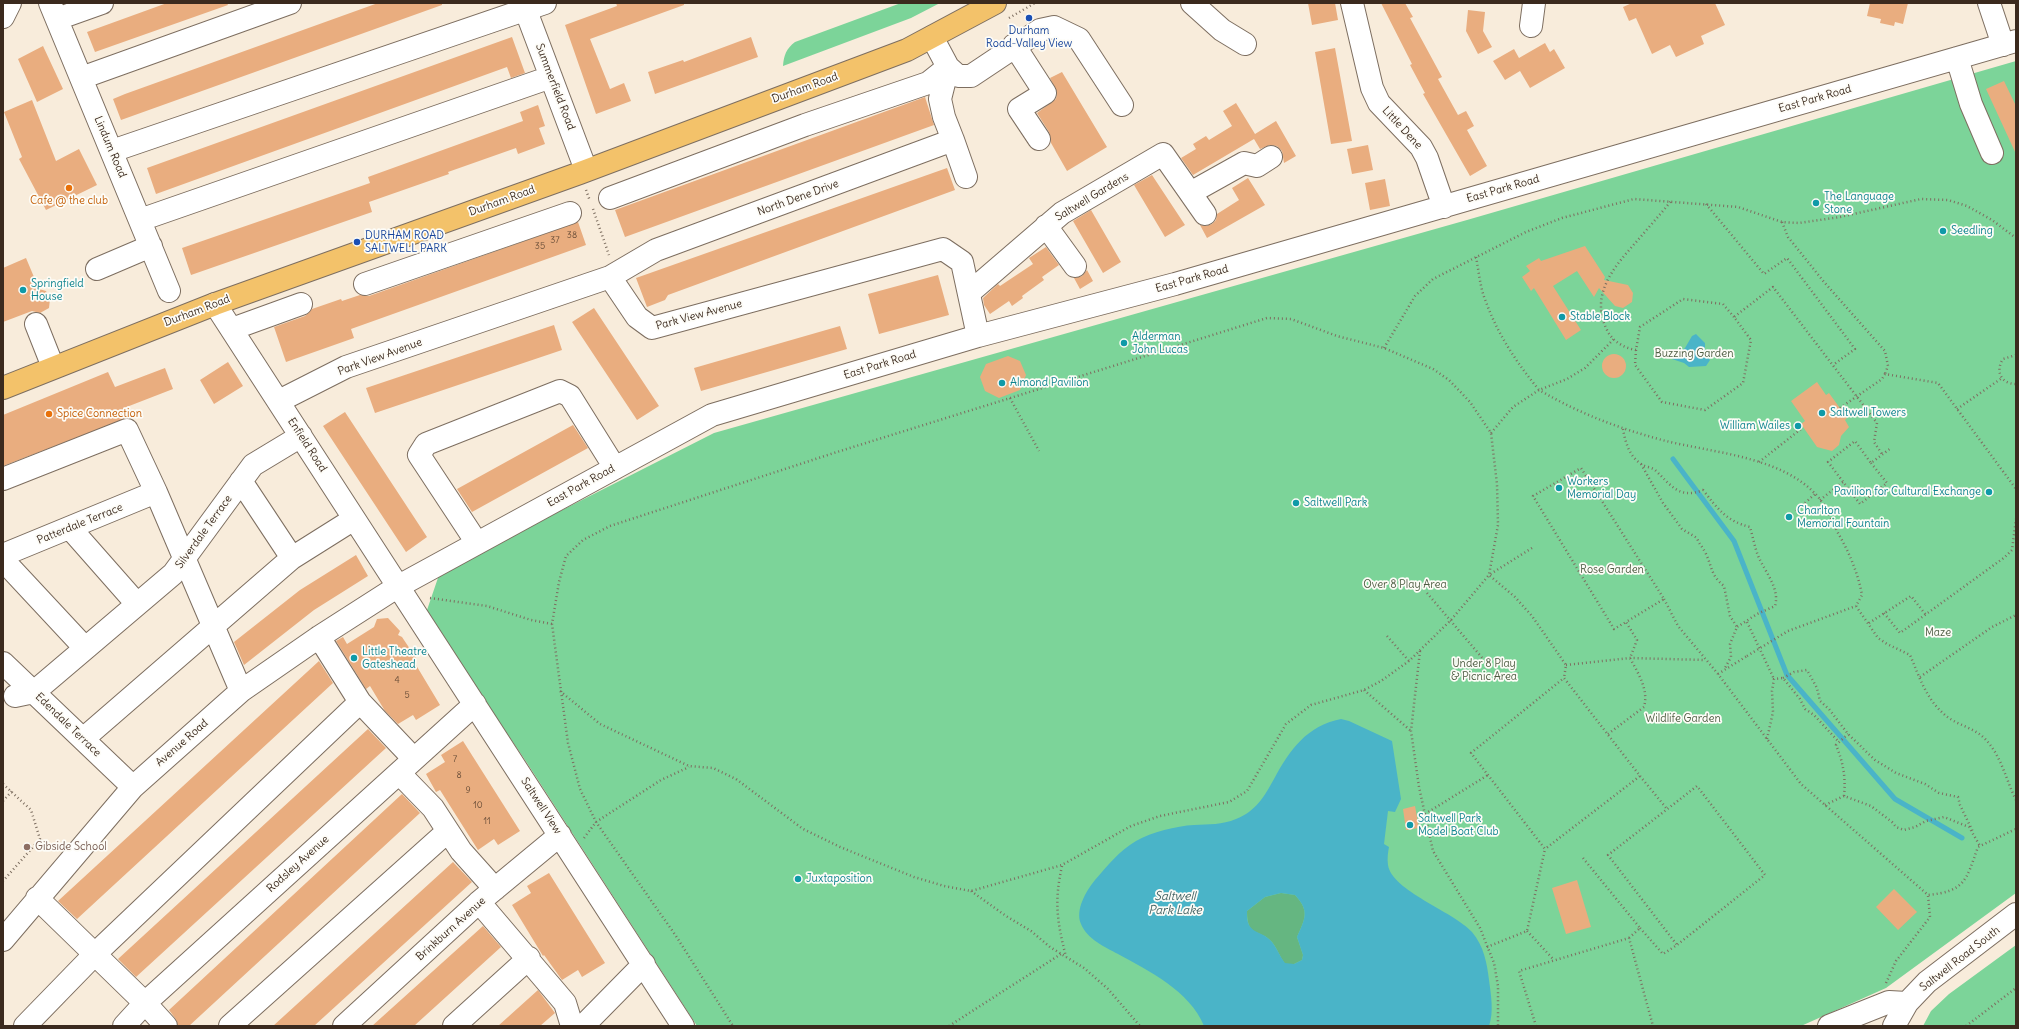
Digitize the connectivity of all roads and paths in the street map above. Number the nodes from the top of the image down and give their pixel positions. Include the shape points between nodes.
1 (10, 3) edge
2 (102, 3) edge
3 (290, 3) edge
4 (995, 3) edge
5 (1192, 3) edge
6 (1352, 3) edge
7 (1534, 3) edge
8 (1988, 3) edge
9 (531, 5) edge
10 (53, 11) edge
11 (3, 17) edge
12 (1531, 26) dead end
13 (932, 37) junction
14 (2010, 43) edge
15 (1245, 44) dead end
16 (1014, 45) junction
17 (1948, 60) junction
18 (948, 67) junction
19 (551, 77) junction
20 (81, 78) junction
21 (1122, 105) dead end
22 (1039, 139) dead end
23 (953, 140) junction
24 (112, 151) junction
25 (1992, 153) dead end
26 (1271, 157) dead end
27 (586, 170) junction
28 (966, 177) dead end
29 (1192, 192) junction
30 (601, 201) joint
31 (1671, 201) junction
32 (1706, 203) junction
33 (1444, 207) junction
34 (570, 213) dead end
35 (1205, 214) dead end
36 (140, 220) junction
37 (1782, 222) junction
38 (1046, 226) junction
39 (2016, 238) edge
40 (151, 246) junction
41 (1476, 257) junction
42 (1076, 266) dead end
43 (96, 269) dead end
44 (613, 275) junction
45 (365, 284) dead end
46 (170, 291) dead end
47 (969, 293) junction
48 (215, 304) junction
49 (301, 304) dead end
50 (1734, 317) junction
51 (36, 324) dead end
52 (232, 329) junction
53 (978, 336) junction
54 (1614, 339) junction
55 (1384, 348) junction
56 (1636, 350) junction
57 (2016, 355) edge
58 (1833, 365) junction
59 (53, 367) junction
60 (1885, 374) junction
61 (2002, 378) junction
62 (2016, 384) edge
63 (3, 388) edge
64 (1539, 390) junction
65 (1856, 396) junction
66 (1010, 398) junction
67 (279, 401) junction
68 (1840, 408) dead end
69 (1957, 409) junction
70 (1623, 428) junction
71 (1801, 430) dead end
72 (1491, 434) junction
73 (302, 436) junction
74 (1891, 448) dead end
75 (1039, 451) dead end
76 (1882, 454) junction
77 (1759, 462) junction
78 (1871, 463) junction
79 (1640, 464) junction
80 (615, 468) junction
81 (3, 480) edge
82 (241, 481) junction
83 (1843, 482) junction
84 (2016, 489) edge
85 (156, 492) junction
86 (1815, 494) junction
87 (1820, 500) junction
88 (1796, 511) dead end
89 (354, 519) junction
90 (2016, 520) edge
91 (70, 528) junction
92 (477, 543) junction
93 (1532, 548) dead end
94 (3, 556) edge
95 (292, 558) junction
96 (3, 560) edge
97 (185, 560) junction
98 (1489, 575) junction
99 (400, 590) junction
100 (1427, 593) dead end
101 (1664, 599) junction
102 (137, 604) junction
103 (1856, 606) junction
104 (1884, 613) junction
105 (1926, 615) junction
106 (2016, 615) edge
107 (1451, 620) junction
108 (1626, 622) junction
109 (1746, 622) junction
110 (1869, 623) junction
111 (552, 624) junction
112 (214, 626) junction
113 (1737, 628) dead end
114 (1387, 636) dead end
115 (319, 637) junction
116 (85, 648) junction
117 (1420, 650) junction
118 (1630, 658) junction
119 (1484, 660) dead end
120 (1706, 660) junction
121 (1410, 662) junction
122 (3, 663) edge
123 (1566, 665) junction
124 (1724, 670) junction
125 (1718, 674) junction
126 (1920, 677) junction
127 (1564, 678) junction
128 (1783, 678) junction
129 (1774, 679) junction
130 (1364, 690) junction
131 (560, 691) junction
132 (241, 692) junction
133 (25, 694) junction
134 (360, 702) junction
135 (475, 704) junction
136 (1411, 731) junction
137 (1608, 734) junction
138 (1848, 734) junction
139 (83, 739) junction
140 (1767, 740) junction
141 (1838, 742) junction
142 (414, 759) junction
143 (689, 766) junction
144 (399, 773) junction
145 (1488, 774) junction
146 (1640, 776) junction
147 (3, 784) edge
148 (133, 787) junction
149 (12, 791) junction
150 (1844, 796) junction
151 (2016, 800) edge
152 (3, 801) edge
153 (1825, 805) junction
154 (1667, 809) junction
155 (1425, 814) junction
156 (596, 822) junction
157 (2016, 829) edge
158 (448, 831) junction
159 (1973, 832) junction
160 (560, 835) junction
161 (1980, 846) junction
162 (1545, 849) junction
163 (572, 855) junction
164 (1583, 858) dead end
165 (1062, 865) junction
166 (3, 881) edge
167 (971, 891) junction
168 (1928, 895) junction
169 (487, 896) junction
170 (37, 898) junction
171 (2016, 914) edge
172 (1640, 928) junction
173 (1527, 931) junction
174 (1629, 938) junction
175 (3, 940) edge
176 (1677, 945) junction
177 (1487, 947) junction
178 (95, 954) junction
179 (1061, 954) junction
180 (1066, 957) junction
181 (529, 958) junction
182 (1554, 960) junction
183 (644, 964) junction
184 (2016, 988) edge
185 (145, 1003) junction
186 (1907, 1003) junction
187 (1885, 1004) junction
188 (1838, 1025) edge
189 (25, 1026) edge
190 (124, 1026) edge
191 (166, 1026) edge
192 (230, 1026) edge
193 (344, 1026) edge
194 (454, 1026) edge
195 (572, 1026) edge
196 (583, 1026) edge
197 (683, 1026) edge
198 (733, 1026) edge
199 (949, 1026) edge
200 (1140, 1026) edge
201 (1498, 1026) edge
202 (1536, 1026) edge
203 (1653, 1026) edge
204 (1894, 1026) edge
205 (1966, 1026) edge

1 - 11 street
2 - 10 street
3 - 20 street
4 - 13 main road, Durham Road
5 - 15 street via 1222,30
6 - 33 street, Little Dene via 1372,88 1379,103 1421,147
7 - 12 street
8 - 14 street
9 - 19 street, Summerfield Road
9 - 24 street
10 - 20 street, Lindum Road
13 - 18 street
13 - 27 main road, Durham Road via 907,50
14 - 17 street, East Park Road
16 - 18 street via 971,76 958,76
16 - 21 street via 1040,30 1054,27 1066,31 1079,39
16 - 22 street via 1045,93 1019,109
17 - 25 street
17 - 33 street, East Park Road
18 - 23 street via 940,99
18 - 30 street via 928,83 805,125
19 - 27 street, Summerfield Road
19 - 36 street
20 - 24 street, Lindum Road
23 - 28 street
23 - 44 street, North Dene Drive via 656,250
24 - 36 street, Lindum Road
26 - 29 street via 1257,166 1244,163
27 - 48 main road, Durham Road
29 - 35 street, Saltwell Gardens
29 - 38 street, Saltwell Gardens via 1164,154 1062,213
30 - 44 path
31 - 32 path
31 - 41 path via 1634,199 1562,218 1526,232
31 - 54 path via 1612,269 1606,282 1601,310 1604,324
32 - 37 path via 1738,207
32 - 58 path via 1764,274 1787,258 1855,349
33 - 53 street, East Park Road via 1175,284
34 - 45 street
36 - 40 street, Lindum Road
37 - 39 path via 1840,217 1921,199 1948,200 1967,206
37 - 60 path via 1788,237 1885,352 1888,366
38 - 42 street
38 - 47 street, Saltwell Gardens
40 - 43 street
40 - 46 street, Lindum Road
41 - 55 path via 1433,279 1415,296
41 - 64 path via 1485,301 1494,321 1514,359
44 - 47 street, Park View Avenue via 637,317 652,328 943,249 962,262
44 - 67 street, Park View Avenue via 346,367
47 - 53 street, Park View Avenue
48 - 52 street, Enfield Road
48 - 59 main road, Durham Road
49 - 52 street
50 - 56 path via 1723,304 1683,299 1640,327
50 - 56 path via 1751,340 1743,383 1705,410 1662,402 1635,365
50 - 58 path via 1773,287
51 - 59 street
52 - 67 street, Enfield Road
53 - 80 street, East Park Road via 712,415
54 - 56 path via 1627,349
54 - 64 path via 1585,368 1567,379
55 - 66 path via 1337,336 1291,319 1267,318
55 - 72 path via 1433,369 1449,380 1470,402
57 - 61 path via 2007,356 2000,363
58 - 65 path
59 - 63 main road, Durham Road
60 - 65 path via 1882,379
60 - 69 path via 1938,383
61 - 62 path via 2007,383
61 - 69 path
64 - 70 path via 1569,408 1601,422
64 - 72 path via 1513,407
65 - 68 path
65 - 76 path via 1877,423 1874,442
66 - 75 path
66 - 111 path via 610,526 583,540 566,556
67 - 73 street, Enfield Road
69 - 84 path
70 - 77 path
70 - 79 path via 1626,445
71 - 77 path
72 - 98 path via 1497,484 1498,525
73 - 82 street, Silverdale Terrace via 253,465
73 - 89 street, Enfield Road
74 - 76 path
76 - 78 path
77 - 86 path via 1798,480
78 - 83 path via 1855,441 1828,462
78 - 83 path via 1887,483 1860,504
79 - 109 path via 1654,469 1671,488 1694,494 1703,490 1722,513 1735,523 1750,527 1759,557 1777,599 1775,606
79 - 124 path via 1682,529 1697,538 1705,551 1710,568 1718,582 1724,586 1730,616 1737,627 1730,644 1731,657
80 - 92 street, East Park Road
80 - 92 street via 570,396 560,391 426,444 419,455
81 - 85 street via 127,430
82 - 95 street
82 - 97 street, Silverdale Terrace
83 - 87 path
85 - 91 street, Patterdale Terrace
85 - 97 street
86 - 87 path
86 - 88 path
87 - 103 path via 1846,546 1859,579 1862,595
89 - 95 street
89 - 99 street, Enfield Road
90 - 105 path via 2012,550
91 - 94 street, Patterdale Terrace
91 - 102 street
92 - 99 street, East Park Road
93 - 98 path
95 - 112 street
96 - 116 street
97 - 102 street, Silverdale Terrace via 173,574
97 - 112 street
98 - 107 path
98 - 123 path via 1515,597 1532,616
99 - 111 path via 487,606
99 - 115 street, Avenue Road
99 - 135 street, Saltwell View
100 - 107 path
101 - 108 path
101 - 108 path via 1581,468 1533,496 1614,629
101 - 120 path via 1678,626
102 - 116 street, Silverdale Terrace
103 - 110 path
103 - 124 path, bridge via 1788,631
104 - 105 path via 1911,596
104 - 105 path via 1900,633
104 - 110 path
106 - 126 path via 1992,626
107 - 117 path
107 - 119 path
108 - 118 path via 1637,640
109 - 113 path
109 - 129 path
110 - 126 path via 1878,638 1910,654
111 - 131 path
112 - 132 street
112 - 139 street
114 - 121 path
115 - 132 street, Avenue Road
115 - 134 street
116 - 133 street, Silverdale Terrace
117 - 121 path
117 - 136 path
118 - 120 path
118 - 123 path
118 - 137 path via 1641,678 1646,700 1644,707
120 - 125 path
121 - 130 path
122 - 133 street, Edendale Terrace
123 - 127 path
124 - 125 path
125 - 140 path
126 - 151 path via 1927,695 1945,715 1981,736 1999,756 2007,783
127 - 137 path
127 - 145 path via 1471,753
128 - 129 path
128 - 138 path via 1794,672 1807,670 1817,688 1820,701
128 - 141 path via 1805,708
129 - 140 path via 1773,712
130 - 136 path
130 - 165 path via 1311,705 1286,724 1246,791 1229,802 1160,816 1131,826
131 - 143 path via 600,724
131 - 156 path via 568,743 580,789
132 - 148 street, Avenue Road
133 - 139 street, Edendale Terrace
134 - 142 street
134 - 178 street
135 - 142 street, Rodsley Avenue
135 - 160 street, Saltwell View
136 - 155 path
137 - 146 path
138 - 141 path
138 - 159 path via 1875,760 1896,773 1939,792 1958,797
139 - 148 street, Edendale Terrace
140 - 153 path via 1801,784
141 - 150 path via 1836,745 1846,782
142 - 144 street, Rodsley Avenue
143 - 156 path via 661,780
143 - 167 path via 713,768 736,779 803,829 840,847 914,876 944,886
144 - 158 street via 433,808
144 - 185 street, Rodsley Avenue
145 - 155 path
145 - 162 path
146 - 154 path
146 - 162 path
147 - 149 path
148 - 170 street, Avenue Road
149 - 152 path
149 - 166 path via 31,810 40,839
150 - 153 path
150 - 159 path via 1871,806 1896,827 1904,830 1944,817 1969,827
153 - 168 path
154 - 176 path via 1608,855
154 - 176 path via 1697,786 1765,875
155 - 177 path via 1433,851 1480,928
156 - 163 path
156 - 198 path via 676,936
157 - 161 path
158 - 169 street
158 - 192 street
159 - 161 path
160 - 163 street, Saltwell View
160 - 169 street, Brinkburn Avenue
161 - 168 path via 1966,880 1947,893
162 - 173 path
163 - 183 street, Saltwell View
164 - 172 path
165 - 167 path
165 - 180 path via 1057,892 1057,922
167 - 179 path
168 - 187 path via 1930,917 1896,961 1886,981
169 - 181 street
169 - 193 street, Brinkburn Avenue
170 - 175 street, Avenue Road
170 - 178 street
171 - 186 street, Saltwell Road South via 1927,982
172 - 174 path
172 - 176 path via 1663,954
173 - 177 path
173 - 182 path
174 - 182 path
174 - 203 path
177 - 201 path via 1494,963 1498,986
178 - 185 street
178 - 189 street
179 - 180 path
179 - 199 path
180 - 200 path via 1084,968 1108,989
181 - 194 street
181 - 195 street via 565,1003
182 - 202 path via 1519,971
183 - 196 street
183 - 197 street, Saltwell View
184 - 205 path
185 - 190 street, Rodsley Avenue
185 - 191 street
186 - 187 street
186 - 204 street, Saltwell Road South
187 - 188 street

